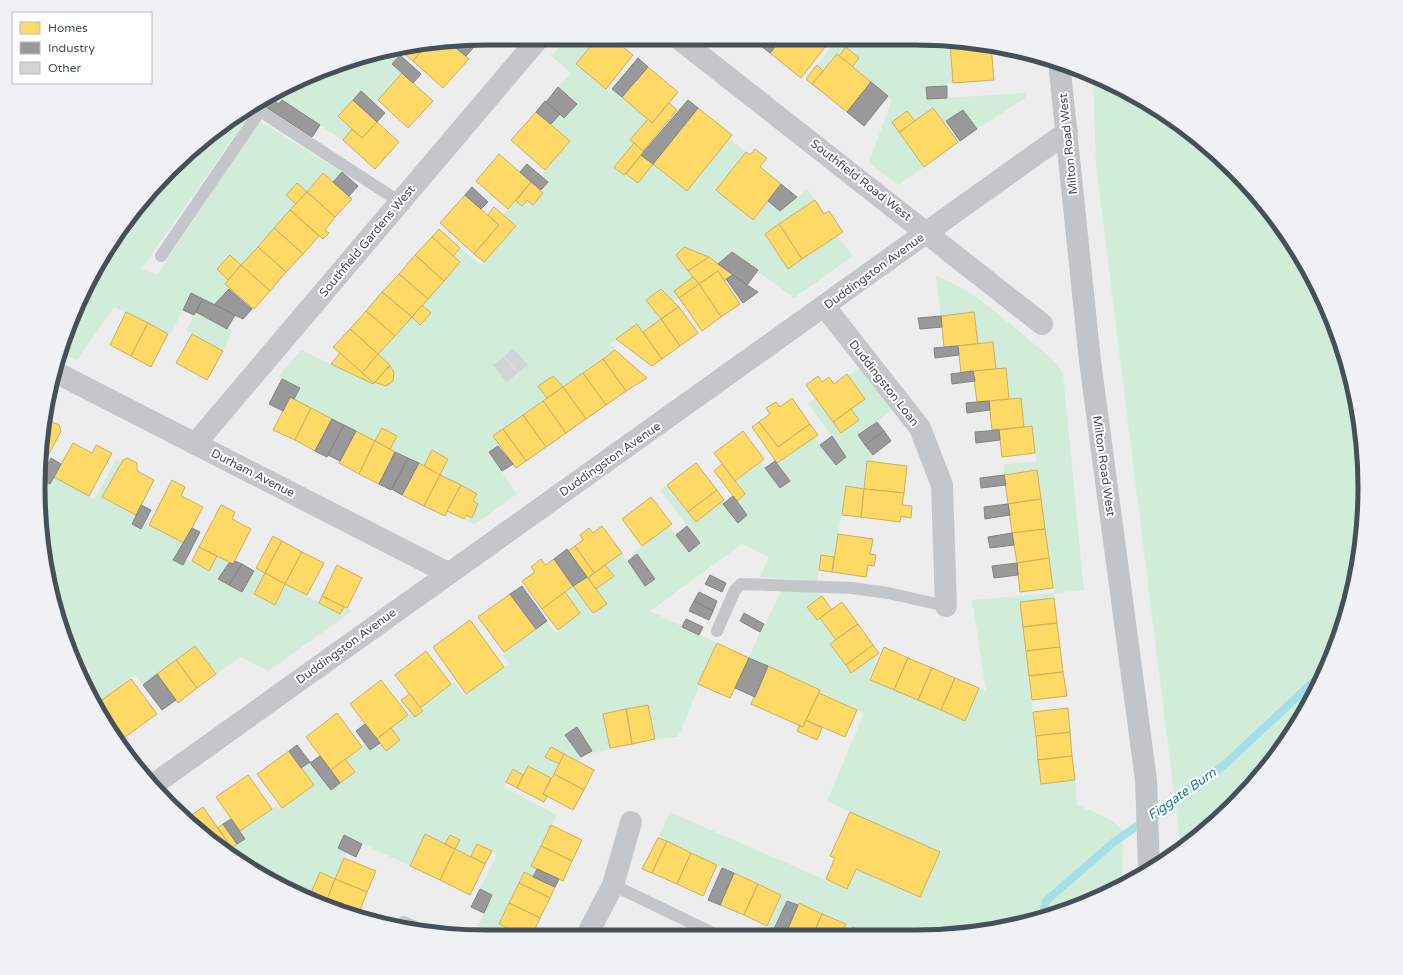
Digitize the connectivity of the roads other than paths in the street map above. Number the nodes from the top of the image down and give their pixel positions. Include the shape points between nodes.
1 (533, 45) edge
2 (687, 45) edge
3 (1060, 69) edge
4 (1067, 132) junction
5 (400, 202) junction
6 (928, 233) junction
7 (161, 256) dead end
8 (825, 307) junction
9 (1042, 324) dead end
10 (60, 375) edge
11 (194, 444) junction
12 (448, 573) junction
13 (946, 606) joint
14 (717, 631) dead end
15 (158, 782) edge
16 (631, 822) dead end
17 (1149, 863) edge
18 (613, 885) junction
19 (590, 930) edge
20 (706, 930) edge

1 - 5 street, Southfield Gardens West
2 - 6 street, Southfield Road West
3 - 4 main road, Milton Road West
4 - 6 street, Duddingston Avenue
4 - 17 main road, Milton Road West via 1091,366 1145,774
5 - 7 lane via 260,111
5 - 11 street, Southfield Gardens West
6 - 8 street, Duddingston Avenue
6 - 9 street, Southfield Road West
8 - 12 street, Duddingston Avenue
8 - 13 street, Duddingston Loan via 920,428 942,485
10 - 11 street, Durham Avenue
11 - 12 street, Durham Avenue
12 - 15 street, Duddingston Avenue
13 - 14 lane via 852,588 741,584 735,590
16 - 18 street
18 - 19 street
18 - 20 lane

